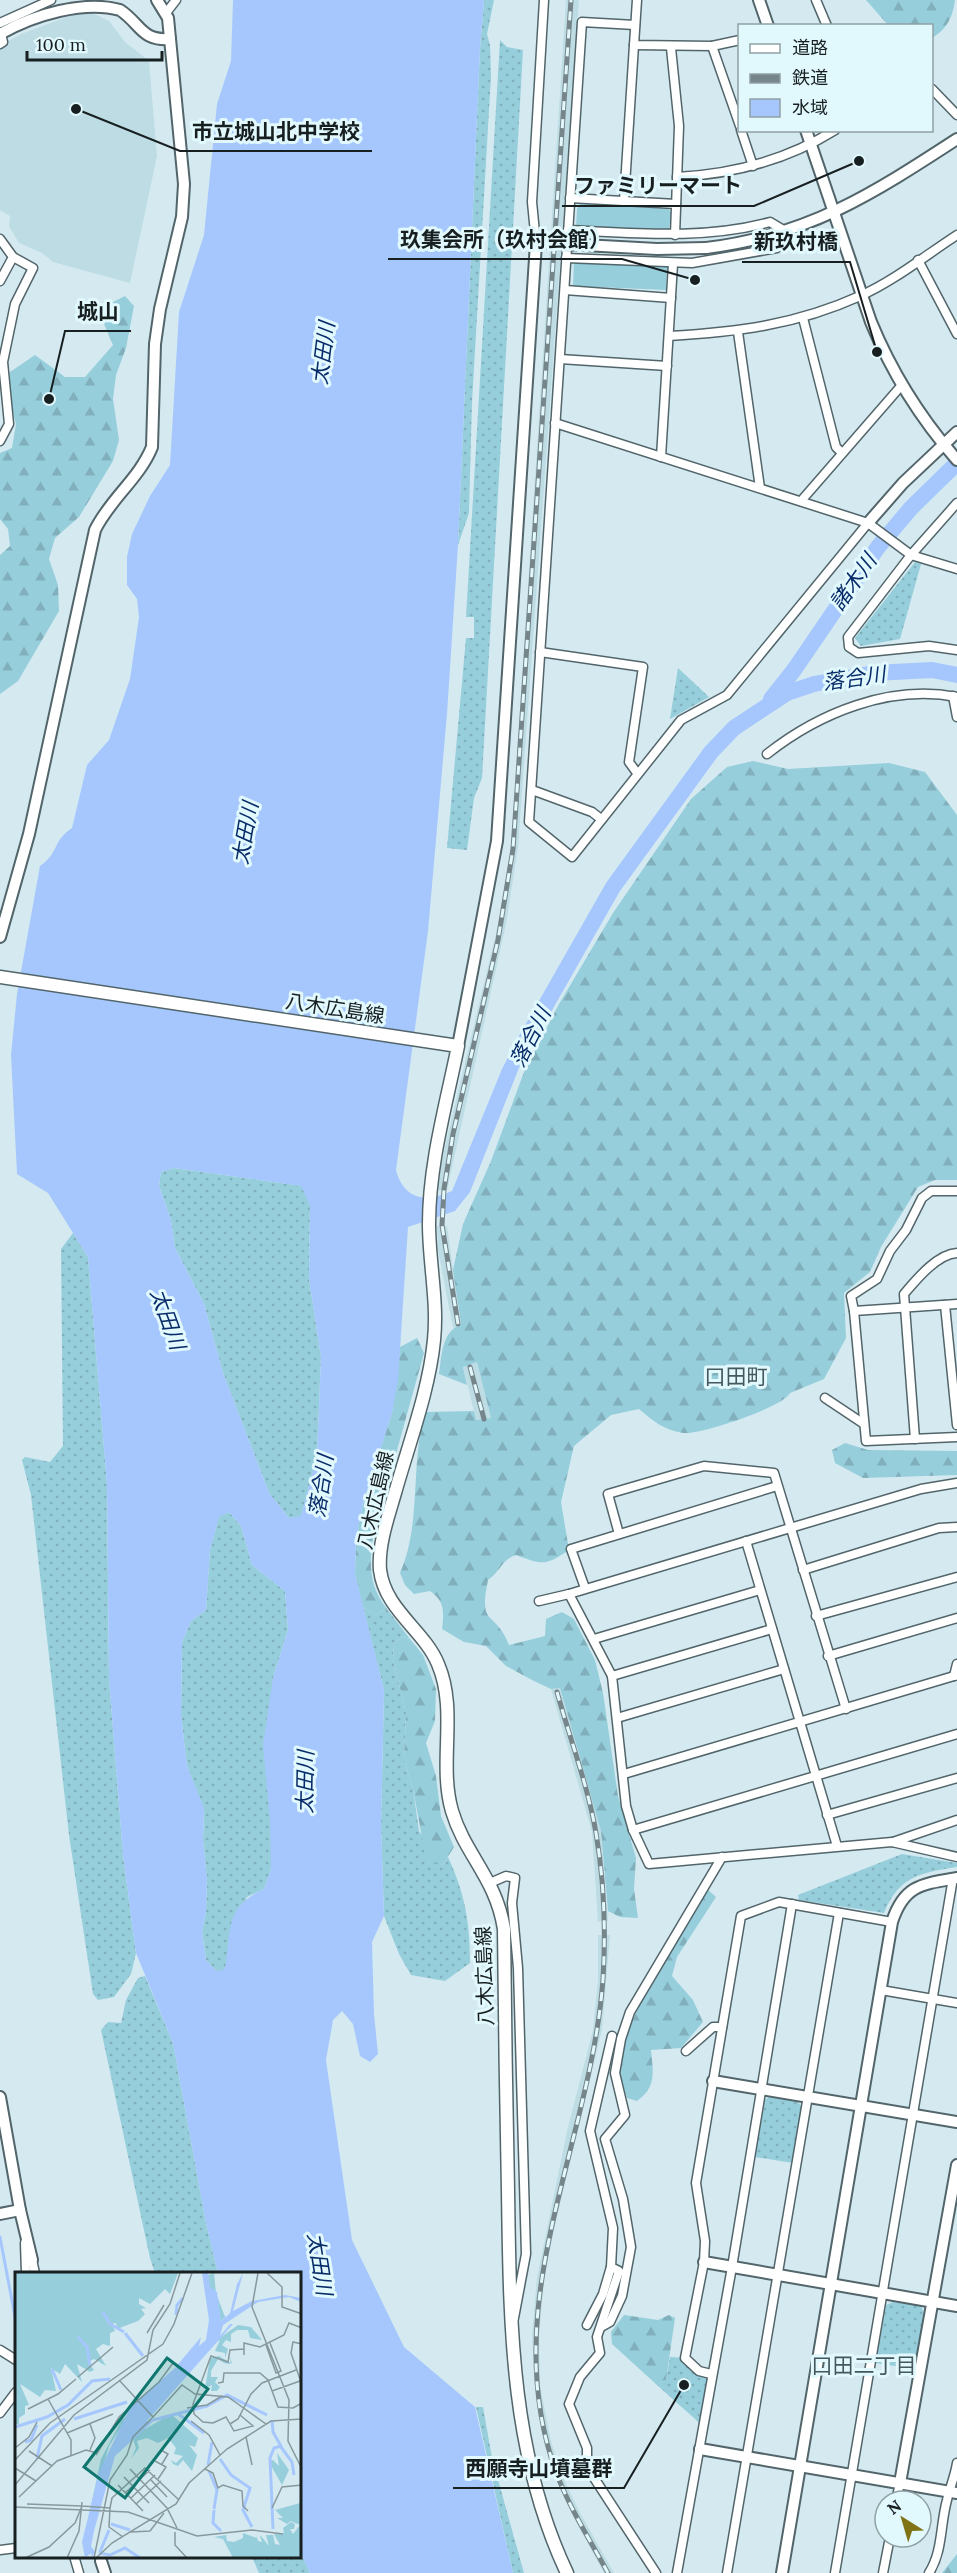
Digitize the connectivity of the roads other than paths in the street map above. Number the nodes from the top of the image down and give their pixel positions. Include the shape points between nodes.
1 (51, 0) edge
2 (95, 0) edge
3 (157, 0) edge
4 (176, 0) edge
5 (544, 0) edge
6 (637, 0) edge
7 (759, 0) edge
8 (816, 0) edge
9 (166, 13) junction
10 (635, 24) junction
11 (767, 24) edge
12 (826, 24) edge
13 (0, 34) edge
14 (170, 39) junction
15 (738, 40) edge
16 (634, 45) junction
17 (712, 46) junction
18 (671, 48) junction
19 (933, 90) edge
20 (957, 115) edge
21 (738, 120) edge
22 (742, 132) edge
23 (807, 132) edge
24 (832, 132) edge
25 (957, 139) edge
26 (811, 145) junction
27 (753, 166) junction
28 (677, 177) junction
29 (570, 198) junction
30 (624, 201) junction
31 (676, 204) junction
32 (833, 214) junction
33 (568, 230) junction
34 (785, 231) junction
35 (675, 235) junction
36 (957, 235) edge
37 (0, 239) edge
38 (541, 243) junction
39 (14, 257) junction
40 (566, 258) junction
41 (918, 260) junction
42 (673, 264) junction
43 (0, 281) edge
44 (565, 290) junction
45 (862, 296) junction
46 (671, 298) junction
47 (804, 318) junction
48 (956, 331) edge
49 (738, 332) junction
50 (669, 336) junction
51 (560, 359) junction
52 (667, 366) junction
53 (901, 386) junction
54 (555, 423) junction
55 (957, 432) edge
56 (0, 441) edge
57 (945, 446) junction
58 (842, 453) junction
59 (661, 457) junction
60 (957, 460) edge
61 (760, 488) junction
62 (801, 501) junction
63 (957, 503) edge
64 (870, 524) junction
65 (908, 553) junction
66 (957, 569) edge
67 (957, 650) edge
68 (540, 652) junction
69 (955, 696) edge
70 (957, 717) edge
71 (767, 754) dead end
72 (637, 773) junction
73 (531, 790) junction
74 (601, 819) junction
75 (0, 937) edge
76 (3, 977) edge
77 (458, 1046) junction
78 (957, 1191) edge
79 (957, 1253) edge
80 (957, 1304) edge
81 (945, 1305) junction
82 (903, 1306) junction
83 (854, 1311) junction
84 (954, 1353) edge
85 (956, 1397) edge
86 (825, 1398) dead end
87 (864, 1424) junction
88 (957, 1425) edge
89 (957, 1437) edge
90 (915, 1439) junction
91 (957, 1483) edge
92 (777, 1486) junction
93 (790, 1527) junction
94 (957, 1527) edge
95 (619, 1534) junction
96 (746, 1541) junction
97 (803, 1570) junction
98 (957, 1577) edge
99 (585, 1588) junction
100 (760, 1590) junction
101 (569, 1594) junction
102 (539, 1601) dead end
103 (816, 1616) junction
104 (957, 1618) edge
105 (772, 1629) junction
106 (594, 1639) junction
107 (828, 1656) junction
108 (957, 1664) edge
109 (784, 1669) junction
110 (612, 1677) junction
111 (955, 1678) edge
112 (846, 1709) junction
113 (617, 1718) junction
114 (800, 1722) junction
115 (957, 1734) edge
116 (624, 1774) junction
117 (816, 1776) junction
118 (957, 1778) edge
119 (827, 1815) junction
120 (957, 1820) edge
121 (633, 1830) junction
122 (892, 1842) junction
123 (837, 1846) junction
124 (722, 1857) junction
125 (957, 1857) edge
126 (955, 1878) edge
127 (490, 1883) junction
128 (792, 1904) junction
129 (839, 1913) junction
130 (892, 1922) junction
131 (881, 1990) junction
132 (934, 1998) junction
133 (957, 2003) edge
134 (722, 2026) junction
135 (612, 2036) dead end
136 (686, 2051) dead end
137 (713, 2081) junction
138 (762, 2089) junction
139 (0, 2097) edge
140 (808, 2097) junction
141 (860, 2106) junction
142 (913, 2115) junction
143 (957, 2122) edge
144 (957, 2165) edge
145 (20, 2210) junction
146 (0, 2214) edge
147 (24, 2224) junction
148 (32, 2260) joint
149 (704, 2262) junction
150 (611, 2266) junction
151 (732, 2267) junction
152 (26, 2272) edge
153 (35, 2272) edge
154 (778, 2275) junction
155 (830, 2284) junction
156 (884, 2293) junction
157 (933, 2302) junction
158 (957, 2306) edge
159 (587, 2325) dead end
160 (511, 2327) junction
161 (600, 2328) junction
162 (0, 2350) edge
163 (15, 2359) edge
164 (711, 2374) junction
165 (15, 2393) edge
166 (0, 2413) edge
167 (700, 2449) junction
168 (746, 2457) junction
169 (957, 2463) edge
170 (800, 2466) junction
171 (852, 2474) junction
172 (900, 2483) junction
173 (899, 2489) edge
174 (953, 2492) edge
175 (15, 2548) edge
176 (888, 2549) edge
177 (0, 2550) edge
178 (75, 2558) edge
179 (101, 2558) edge
180 (79, 2573) edge
181 (105, 2573) edge
182 (567, 2573) edge
183 (656, 2573) edge
184 (677, 2573) edge
185 (727, 2573) edge
186 (782, 2573) edge
187 (836, 2573) edge
188 (883, 2573) edge
189 (929, 2573) edge

1 - 13 street
2 - 13 street via 56,8
2 - 14 street via 122,11 146,35 156,40
3 - 9 street
4 - 9 street
5 - 38 street via 532,202
6 - 10 street
7 - 11 street
8 - 12 street
9 - 14 street
10 - 16 street
10 - 29 street via 582,22
14 - 75 street via 184,183 182,217 155,344 152,447 146,463 103,513 95,530 29,834
15 - 17 street
16 - 18 street
16 - 30 street
17 - 18 street
17 - 21 street
18 - 28 street via 679,126
19 - 20 street
22 - 27 street
23 - 26 street
24 - 26 street
25 - 32 street
26 - 27 street
26 - 32 street
27 - 28 street
28 - 31 street
29 - 30 street
29 - 33 street
30 - 31 street
31 - 35 street
32 - 34 street
32 - 45 street
33 - 35 street
33 - 40 street
34 - 35 street via 770,222 714,234
34 - 38 street, bridge via 706,248
34 - 42 street via 777,248
36 - 41 street
37 - 39 street
38 - 77 street via 497,841
39 - 43 street
39 - 56 street via 33,268 15,304 3,362 9,424
40 - 42 street
40 - 44 street
41 - 45 street
41 - 48 street
42 - 46 street
44 - 46 street
44 - 51 street
45 - 47 street
45 - 53 street
46 - 50 street
47 - 49 street
47 - 58 street via 836,447
49 - 50 street
49 - 61 street
50 - 52 street
51 - 52 street
51 - 54 street
52 - 59 street
53 - 57 street
53 - 58 street
54 - 59 street
54 - 68 street
55 - 57 street
57 - 60 street
57 - 64 street
58 - 62 street
59 - 61 street
61 - 62 street
62 - 64 street
63 - 65 street
64 - 65 street
64 - 72 street via 727,695 681,720
65 - 66 street
65 - 67 street via 848,637 849,647 858,653 929,646
68 - 72 street via 643,667 629,762
68 - 73 street
69 - 70 street
69 - 71 street via 892,698 848,707 813,722
72 - 74 street
73 - 74 street via 592,812
73 - 74 street via 529,822 572,857
76 - 77 main road, 八木広島線
77 - 127 main road, 八木広島線 via 430,1191 434,1341 389,1513 381,1571 394,1605 426,1643 443,1678 452,1812
78 - 83 street via 931,1191 922,1198 877,1279 851,1296
79 - 82 street via 921,1275 904,1294
80 - 81 street
81 - 82 street
81 - 84 street
82 - 83 street
82 - 90 street
83 - 87 street
84 - 85 street
85 - 88 street
86 - 87 street
87 - 90 street via 866,1441
89 - 90 street
91 - 93 street via 921,1489
92 - 93 street
92 - 95 street
92 - 95 street via 774,1473 704,1466 608,1494
93 - 96 street
93 - 97 street
94 - 97 street via 939,1528
95 - 99 street via 571,1549
96 - 99 street
96 - 100 street
97 - 103 street
98 - 103 street
99 - 101 street
100 - 105 street
100 - 106 street
101 - 102 street
101 - 106 street
103 - 107 street
104 - 107 street
105 - 109 street
105 - 110 street
106 - 110 street
107 - 112 street
108 - 111 street
109 - 113 street
109 - 114 street
110 - 113 street
111 - 112 street
112 - 114 street
113 - 116 street
114 - 116 street
114 - 117 street
115 - 117 street
116 - 121 street via 626,1806
117 - 119 street
117 - 121 street
118 - 119 street
119 - 123 street
120 - 122 street
121 - 124 street via 650,1864
122 - 123 street
122 - 125 street
123 - 124 street
124 - 161 street via 630,2012 621,2038 615,2073 626,2115 605,2139 623,2199 631,2247 622,2296 610,2322
126 - 130 street via 918,1886 906,1894
126 - 132 street
127 - 160 main road, 八木広島線 via 504,1929
127 - 160 street via 506,1876 515,1878 512,1903 518,1968 526,2254 519,2304
128 - 129 street
128 - 134 street via 779,1902 741,1916
128 - 138 street
129 - 130 street
129 - 140 street
130 - 131 street
131 - 132 street
131 - 141 street
132 - 133 street
132 - 142 street
134 - 136 street via 712,2027
134 - 137 street
135 - 150 street via 590,2131 613,2228
137 - 138 street
137 - 149 street via 696,2183 705,2241
138 - 140 street
138 - 151 street
139 - 145 street
140 - 141 street
140 - 154 street
141 - 142 street
141 - 155 street
142 - 143 street
142 - 156 street
144 - 157 street
145 - 146 street
145 - 147 street
147 - 148 street
147 - 152 street
148 - 153 street
149 - 151 street
149 - 164 street via 685,2358 699,2371
150 - 159 street via 603,2294
150 - 161 street via 619,2271
151 - 154 street
151 - 164 street
154 - 155 street
154 - 168 street
155 - 156 street
155 - 170 street
156 - 157 street
156 - 171 street
157 - 158 street
157 - 172 street
160 - 182 main road, 八木広島線 via 516,2397 529,2464
161 - 183 street via 600,2353 580,2377 568,2404 587,2448 587,2467
162 - 163 street
164 - 167 street
165 - 166 street
167 - 168 street
167 - 184 street
168 - 170 street
168 - 185 street
169 - 174 street
170 - 171 street
170 - 186 street
171 - 172 street
171 - 187 street
172 - 173 street
172 - 174 street
174 - 189 street via 938,2559
175 - 177 street
176 - 188 street
178 - 180 street
179 - 181 street

